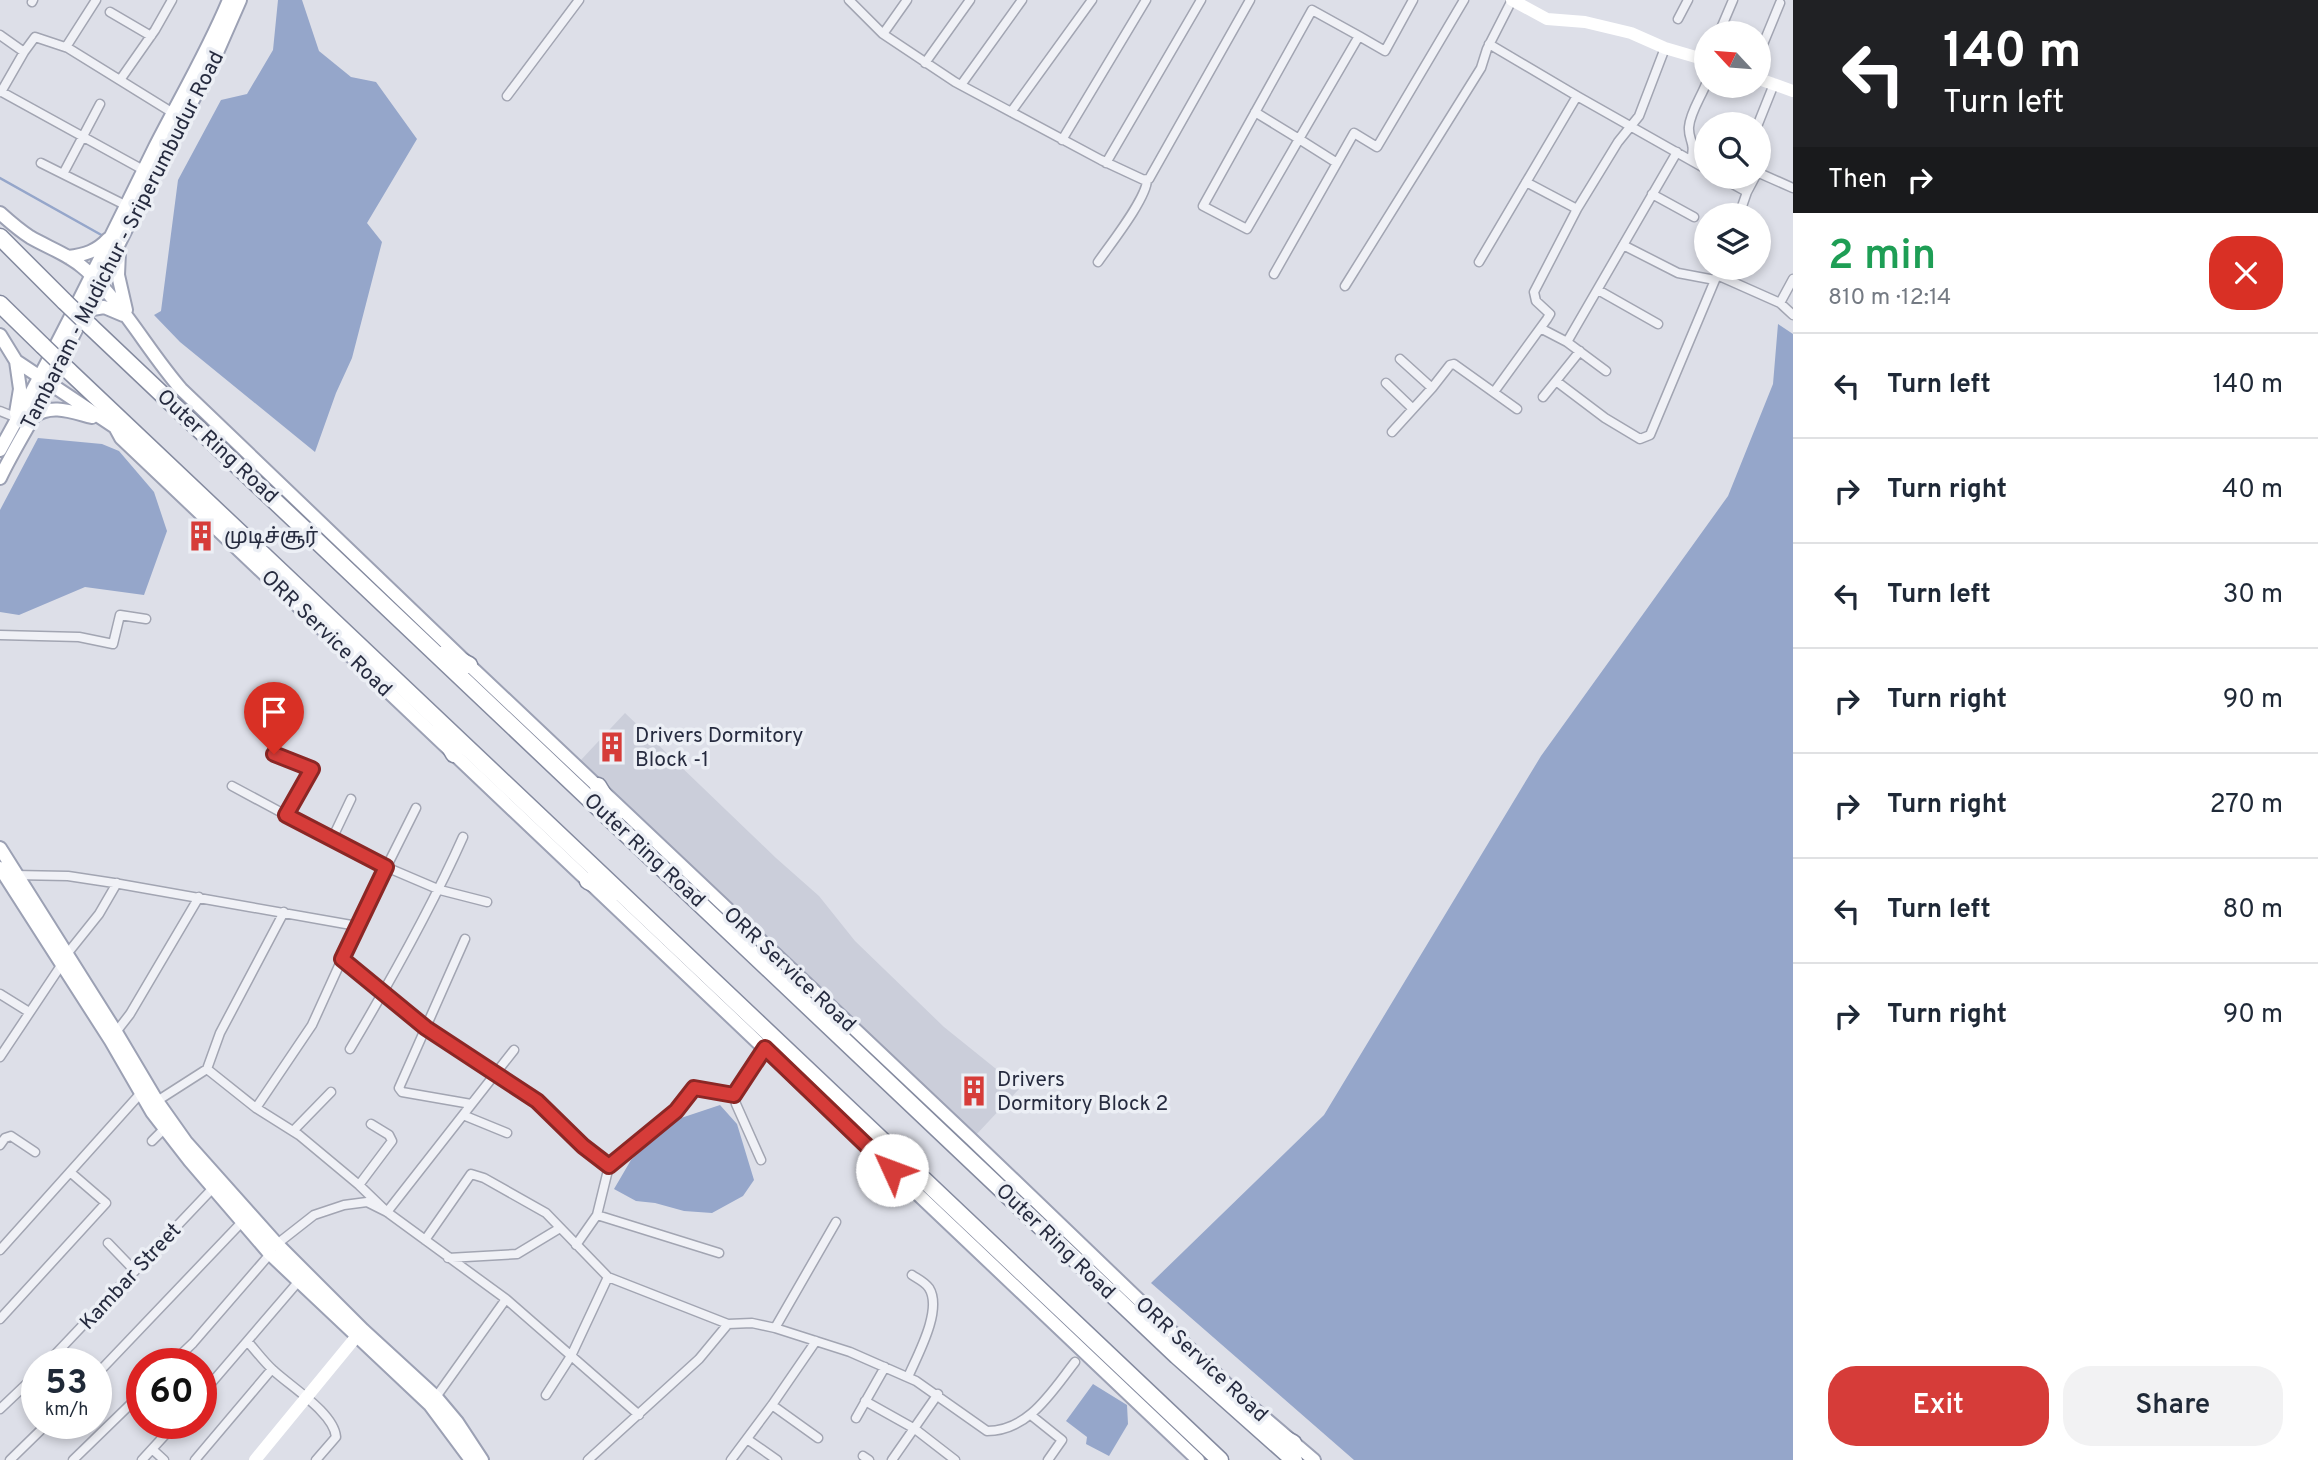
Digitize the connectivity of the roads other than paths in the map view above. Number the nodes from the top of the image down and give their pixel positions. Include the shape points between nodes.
1 (96, 0) edge
2 (172, 0) edge
3 (229, 0) edge
4 (240, 0) edge
5 (579, 0) edge
6 (849, 0) edge
7 (906, 0) edge
8 (970, 0) edge
9 (1022, 0) edge
10 (1092, 0) edge
11 (1146, 0) edge
12 (1201, 0) edge
13 (1250, 0) edge
14 (1413, 0) edge
15 (1465, 0) edge
16 (1512, 0) edge
17 (1688, 0) edge
18 (1733, 0) edge
19 (1780, 4) dead end
20 (110, 12) dead end
21 (1678, 19) dead end
22 (1724, 21) edge
23 (1771, 25) edge
24 (883, 34) junction
25 (0, 35) edge
26 (151, 36) junction
27 (1359, 36) junction
28 (1489, 44) junction
29 (66, 47) junction
30 (1665, 48) junction
31 (24, 52) junction
32 (1694, 56) edge
33 (925, 63) junction
34 (120, 80) junction
35 (1771, 83) edge
36 (1774, 84) junction
37 (961, 85) junction
38 (1793, 90) edge
39 (0, 92) edge
40 (507, 96) dead end
41 (1577, 96) junction
42 (1700, 98) edge
43 (100, 104) dead end
44 (1011, 112) junction
45 (1255, 112) junction
46 (1763, 112) edge
47 (173, 113) junction
48 (1631, 125) junction
49 (81, 137) junction
50 (1300, 139) junction
51 (1062, 140) junction
52 (1677, 152) junction
53 (1691, 160) junction
54 (1694, 162) edge
55 (41, 163) dead end
56 (1106, 163) junction
57 (1337, 163) junction
58 (148, 173) junction
59 (63, 174) junction
60 (1771, 178) edge
61 (1147, 180) junction
62 (1526, 183) junction
63 (1793, 188) edge
64 (1742, 189) edge
65 (1749, 189) edge
66 (1747, 192) junction
67 (1652, 194) junction
68 (1743, 203) edge
69 (127, 206) junction
70 (1577, 209) junction
71 (0, 213) edge
72 (1694, 217) dead end
73 (119, 234) junction
74 (0, 237) edge
75 (1623, 246) junction
76 (68, 257) junction
77 (1098, 262) dead end
78 (1479, 262) dead end
79 (1694, 273) edge
80 (1274, 274) dead end
81 (1793, 279) edge
82 (96, 280) junction
83 (1715, 280) edge
84 (1730, 280) edge
85 (1345, 286) dead end
86 (1598, 290) junction
87 (1780, 303) junction
88 (0, 304) edge
89 (1793, 315) edge
90 (88, 318) junction
91 (130, 320) junction
92 (1658, 324) dead end
93 (1542, 329) junction
94 (0, 335) edge
95 (1567, 342) junction
96 (1580, 351) junction
97 (1400, 359) dead end
98 (16, 361) junction
99 (1606, 371) dead end
100 (40, 376) junction
101 (1556, 381) junction
102 (1386, 383) dead end
103 (53, 384) junction
104 (1432, 388) junction
105 (1494, 392) junction
106 (1543, 397) dead end
107 (1412, 408) junction
108 (1517, 409) dead end
109 (0, 411) edge
110 (15, 417) junction
111 (32, 418) junction
112 (103, 419) junction
113 (1392, 432) dead end
114 (3, 445) edge
115 (0, 478) edge
116 (146, 619) dead end
117 (0, 635) edge
118 (423, 639) junction
119 (469, 666) junction
120 (431, 713) junction
121 (274, 754) dead end
122 (454, 754) junction
123 (232, 786) dead end
124 (598, 786) junction
125 (351, 799) dead end
126 (416, 808) dead end
127 (286, 815) junction
128 (628, 833) junction
129 (463, 837) dead end
130 (332, 839) junction
131 (0, 848) edge
132 (386, 867) junction
133 (7, 874) edge
134 (588, 881) junction
135 (117, 883) junction
136 (440, 890) junction
137 (199, 897) junction
138 (487, 902) dead end
139 (631, 902) junction
140 (284, 912) junction
141 (357, 926) junction
142 (465, 939) dead end
143 (64, 959) junction
144 (342, 959) junction
145 (384, 993) junction
146 (0, 994) edge
147 (29, 1012) junction
148 (426, 1028) junction
149 (116, 1032) junction
150 (765, 1048) junction
151 (350, 1049) dead end
152 (514, 1049) dead end
153 (0, 1057) edge
154 (206, 1069) junction
155 (495, 1073) junction
156 (331, 1093) dead end
157 (140, 1094) junction
158 (734, 1095) junction
159 (157, 1101) junction
160 (471, 1104) junction
161 (256, 1108) junction
162 (463, 1115) junction
163 (371, 1124) dead end
164 (164, 1129) junction
165 (293, 1131) junction
166 (507, 1133) dead end
167 (152, 1141) dead end
168 (0, 1144) edge
169 (35, 1152) dead end
170 (761, 1160) dead end
171 (609, 1166) junction
172 (70, 1172) junction
173 (359, 1185) junction
174 (213, 1188) junction
175 (387, 1212) junction
176 (597, 1215) junction
177 (835, 1222) dead end
178 (241, 1223) junction
179 (560, 1228) junction
180 (425, 1240) junction
181 (108, 1242) dead end
182 (576, 1245) junction
183 (274, 1249) junction
184 (0, 1250) edge
185 (719, 1253) dead end
186 (448, 1258) junction
187 (135, 1271) junction
188 (912, 1275) dead end
189 (608, 1278) junction
190 (298, 1282) junction
191 (506, 1299) junction
192 (0, 1320) edge
193 (728, 1324) junction
194 (775, 1328) junction
195 (356, 1337) junction
196 (816, 1341) junction
197 (248, 1342) junction
198 (61, 1348) edge
199 (185, 1348) edge
200 (571, 1356) junction
201 (112, 1358) edge
202 (1075, 1362) dead end
203 (885, 1367) junction
204 (272, 1369) junction
205 (217, 1377) edge
206 (908, 1377) junction
207 (21, 1389) edge
208 (938, 1394) junction
209 (546, 1395) dead end
210 (436, 1396) junction
211 (305, 1398) junction
212 (865, 1401) junction
213 (772, 1405) junction
214 (0, 1409) edge
215 (126, 1409) edge
216 (639, 1415) junction
217 (1032, 1416) junction
218 (856, 1418) dead end
219 (1247, 1420) junction
220 (915, 1429) junction
221 (818, 1438) dead end
222 (32, 1439) edge
223 (161, 1439) edge
224 (747, 1439) junction
225 (1293, 1443) junction
226 (152, 1449) junction
227 (10, 1460) edge
228 (74, 1460) edge
229 (142, 1460) edge
230 (164, 1460) edge
231 (195, 1460) edge
232 (255, 1460) edge
233 (316, 1460) edge
234 (471, 1460) edge
235 (482, 1460) edge
236 (588, 1460) edge
237 (731, 1460) edge
238 (777, 1460) edge
239 (892, 1460) edge
240 (955, 1460) edge
241 (1048, 1460) edge
242 (1198, 1460) edge
243 (1220, 1460) edge
244 (1294, 1460) edge
245 (1314, 1460) edge

1 - 29 street
2 - 26 street
3 - 47 main road, Tambaram - Mudichur - Sriperumbudur Road
4 - 58 main road, Tambaram - Mudichur - Sriperumbudur Road via 211,66
5 - 40 street
6 - 24 street
7 - 24 street
8 - 33 street
9 - 37 street
10 - 44 street
11 - 51 street
12 - 56 street
13 - 61 street
14 - 27 street via 1385,51
15 - 57 street via 1377,147 1354,133
16 - 28 street
16 - 30 main road via 1546,19 1631,33
17 - 21 street
18 - 22 street
19 - 23 street
20 - 26 street
24 - 33 street
25 - 31 street
26 - 34 street
27 - 45 street via 1312,10
27 - 50 street
28 - 41 street
28 - 85 street via 1481,68
29 - 31 street via 35,37
29 - 34 street
30 - 32 main road
30 - 48 street via 1639,116
31 - 39 street
33 - 37 street
34 - 47 street
35 - 36 main road
36 - 38 main road
36 - 46 street
37 - 44 street
39 - 49 street
41 - 48 street
41 - 62 street
42 - 53 street via 1690,121
43 - 49 street
44 - 51 street
45 - 50 street
45 - 50 street via 1203,206 1247,229
47 - 58 main road, Tambaram - Mudichur - Sriperumbudur Road
48 - 52 street
48 - 70 street
49 - 58 street
49 - 59 street
50 - 57 street
51 - 56 street
52 - 53 street
52 - 67 street
53 - 54 street
55 - 59 street
56 - 61 street
57 - 80 street
58 - 69 main road, Tambaram - Mudichur - Sriperumbudur Road
58 - 73 main road, Tambaram - Mudichur - Sriperumbudur Road
59 - 69 street
60 - 63 street
61 - 77 street via 1139,202
62 - 70 street
62 - 78 street
64 - 66 street
65 - 66 street
66 - 68 street
67 - 72 street
67 - 75 street
69 - 73 main road, Tambaram - Mudichur - Sriperumbudur Road
70 - 93 street via 1534,292 1536,301 1550,314
71 - 76 main road, ORR Service Road via 30,237
73 - 76 main road via 97,249
73 - 82 main road, Tambaram - Mudichur - Sriperumbudur Road
73 - 91 main road via 118,275
74 - 90 highway, Outer Ring Road, bridge via 65,302
75 - 79 street via 1678,273
75 - 86 street
76 - 82 main road, ORR Service Road
81 - 87 street
82 - 90 main road, Tambaram - Mudichur - Sriperumbudur Road
82 - 91 main road, ORR Service Road
82 - 100 main road, Tambaram - Mudichur - Sriperumbudur Road
83 - 101 street via 1650,435 1640,439
84 - 87 street
86 - 92 street
86 - 95 street
87 - 89 street
88 - 120 highway, bridge
90 - 91 main road via 94,308 112,309
90 - 103 main road, Tambaram - Mudichur - Sriperumbudur Road via 64,354
90 - 118 highway, Outer Ring Road
91 - 119 main road, ORR Service Road via 181,389
93 - 95 street
93 - 105 street
94 - 98 main road, ORR Service Road
95 - 96 street
96 - 99 street
96 - 101 street
97 - 104 street
98 - 100 main road, ORR Service Road
98 - 110 main road via 20,388
100 - 103 main road, ORR Service Road
100 - 114 main road, Tambaram - Mudichur - Sriperumbudur Road
101 - 106 street
102 - 107 street
103 - 111 main road, Tambaram - Mudichur - Sriperumbudur Road
103 - 112 main road, ORR Service Road
104 - 105 street via 1454,364
104 - 107 street
105 - 108 street
107 - 113 street
109 - 110 street
110 - 114 main road
111 - 112 main road via 44,410 59,409
111 - 115 main road, Tambaram - Mudichur - Sriperumbudur Road
112 - 122 main road, ORR Service Road
116 - 117 street via 120,615 113,644 79,637
118 - 119 highway
118 - 128 highway, Outer Ring Road
119 - 124 main road, ORR Service Road
120 - 122 highway
120 - 139 highway
121 - 127 street via 312,769
122 - 134 main road, ORR Service Road
123 - 127 street
124 - 128 highway
124 - 225 main road, ORR Service Road
125 - 130 street
126 - 132 street
127 - 130 street
128 - 219 highway, Outer Ring Road
129 - 136 street
130 - 132 street
131 - 133 main road
132 - 136 street
132 - 141 street
133 - 135 street
133 - 143 main road
134 - 139 highway
134 - 150 main road, ORR Service Road
135 - 137 street
135 - 143 street via 99,915
136 - 138 street
136 - 145 street
137 - 140 street
137 - 149 street
139 - 243 highway
140 - 141 street
140 - 154 street
141 - 144 street
142 - 148 street
143 - 147 street
143 - 149 main road
143 - 157 main road
144 - 145 street
144 - 161 street via 312,1026
145 - 148 street
145 - 151 street
146 - 147 street
147 - 153 street
148 - 155 street
148 - 160 street via 399,1088
149 - 159 main road
150 - 158 street
150 - 242 main road, ORR Service Road
152 - 155 street
154 - 159 street
154 - 161 street
155 - 160 street
155 - 171 street via 537,1101
156 - 165 street
157 - 164 main road
157 - 172 street
158 - 170 street
158 - 171 street via 694,1088 676,1111
159 - 183 main road
160 - 162 street
161 - 165 street
162 - 166 street
162 - 175 street
163 - 173 street via 392,1140
164 - 167 street
164 - 174 main road
165 - 173 street
168 - 169 street via 11,1136
171 - 176 street
172 - 184 street
172 - 192 street via 106,1203
173 - 175 street
174 - 178 main road
174 - 187 street, Kambar Street
175 - 180 street
175 - 183 street via 367,1202 344,1205 314,1215
176 - 182 street
176 - 185 street
177 - 194 street
178 - 183 main road
178 - 201 street
179 - 180 street via 545,1213 471,1174
179 - 182 street
179 - 186 street via 517,1254
180 - 186 street
181 - 187 street
182 - 189 street
183 - 190 main road
183 - 199 street
183 - 210 main road
186 - 191 street
187 - 198 street, Kambar Street
188 - 206 street via 931,1290 934,1305
189 - 193 street
189 - 200 street
190 - 195 main road
190 - 197 street
191 - 200 street
191 - 210 street
193 - 194 street
193 - 216 street via 699,1359
194 - 196 street
195 - 211 main road
195 - 234 main road via 430,1405
196 - 203 street
196 - 213 street
197 - 204 street
197 - 205 street
200 - 209 street
200 - 216 street
202 - 217 street
203 - 206 street
203 - 212 street
204 - 211 street
204 - 231 street
206 - 208 street
207 - 214 street
208 - 217 street via 987,1431
208 - 220 street
210 - 235 main road
211 - 232 main road
211 - 233 street via 335,1429 336,1437
212 - 218 street
212 - 220 street
213 - 221 street
213 - 224 street
215 - 228 street
216 - 236 street
217 - 241 street via 1062,1440
219 - 225 highway
219 - 244 highway, Outer Ring Road
220 - 239 street
220 - 240 street
222 - 227 street
223 - 226 street
224 - 237 street
224 - 238 street
225 - 245 main road, ORR Service Road
226 - 229 street
226 - 230 street

